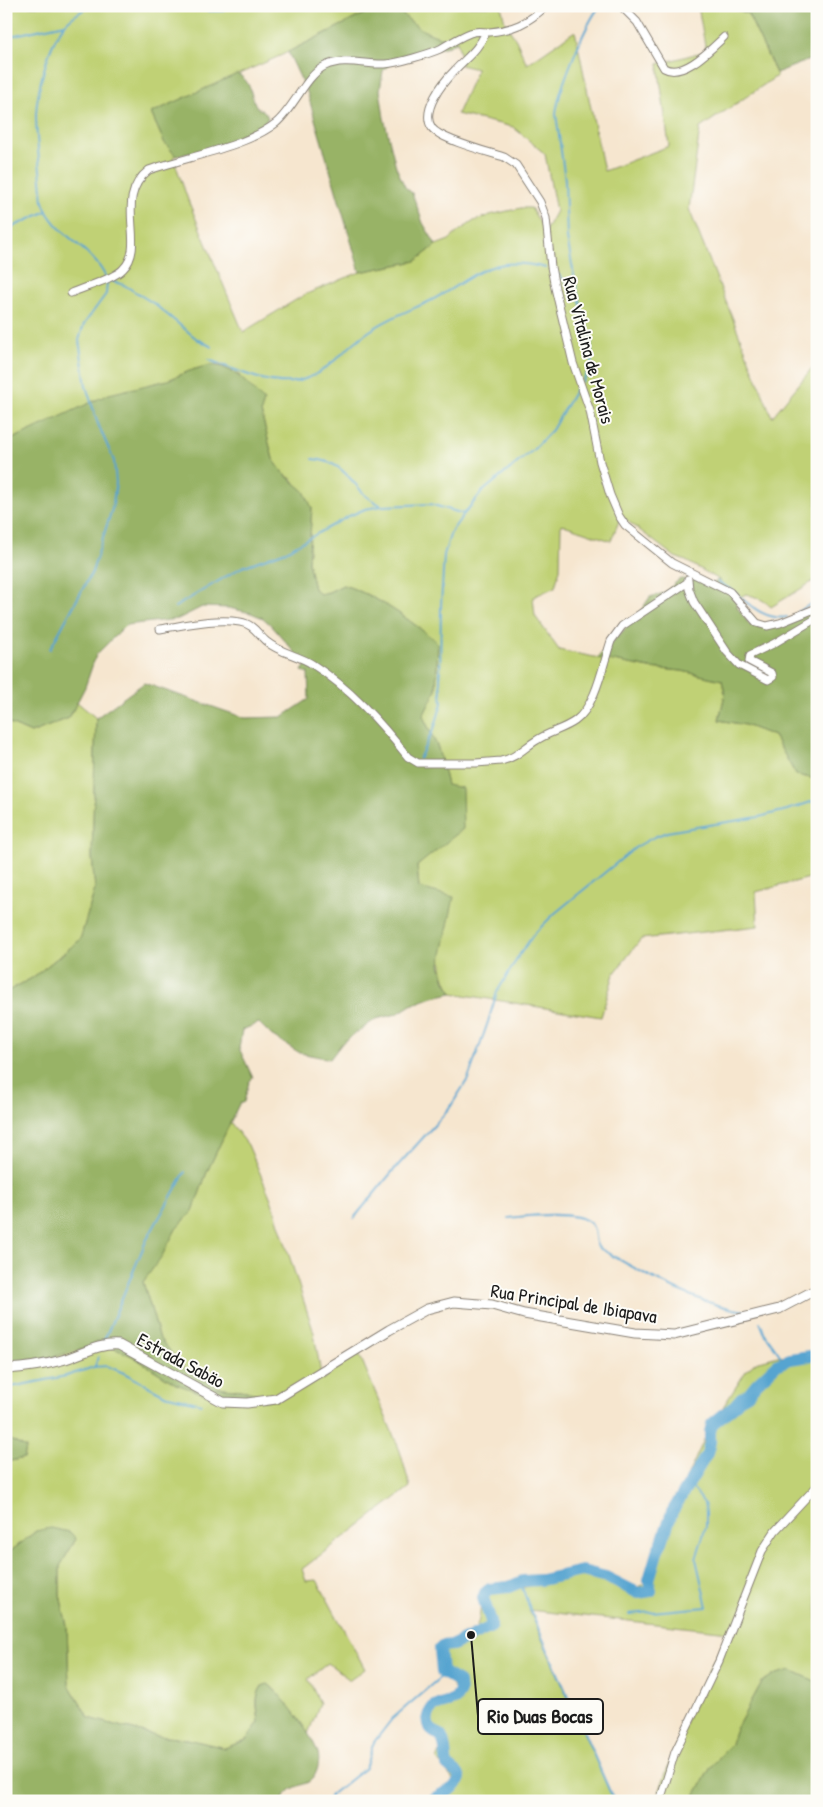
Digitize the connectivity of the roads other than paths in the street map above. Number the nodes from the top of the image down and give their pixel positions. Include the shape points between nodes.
1 (546, 6) edge
2 (621, 6) edge
3 (486, 32) junction
4 (724, 37) dead end
5 (71, 293) dead end
6 (691, 573) junction
7 (688, 582) junction
8 (817, 608) edge
9 (817, 618) edge
10 (160, 629) dead end
11 (817, 1289) edge
12 (334, 1363) joint
13 (6, 1369) edge
14 (817, 1486) edge
15 (660, 1801) edge

1 - 3 street via 523,24
2 - 4 street via 637,22 668,70 676,71 704,56
3 - 5 street via 471,32 439,49 387,64 354,62 326,66 314,74 276,123 245,140 149,170 135,184 131,200 132,248 129,262 117,274
3 - 6 street, Rua Vitalina de Morais via 481,44 455,70 434,98 430,123 444,136 512,161 540,202 546,218 555,288 610,495 626,525 672,563
6 - 7 street
6 - 8 street, Rua Vitalina de Morais via 730,592 754,621 762,625 780,623
7 - 9 street via 694,602 727,652 739,665 768,680 772,679 772,673 751,663 748,660 750,655
7 - 10 street via 615,634 592,697 581,716 539,739 512,759 502,761 432,764 414,761 336,680 304,659 267,642 255,628 243,622 212,622
11 - 12 street, Rua Principal de Ibiapava via 779,1308 674,1336 635,1333 524,1314 492,1305 454,1302 428,1309
12 - 13 street, Estrada Sabäo via 276,1399 247,1403 223,1402 119,1346 108,1344 62,1360
14 - 15 street via 775,1531 762,1550 719,1661 675,1752

